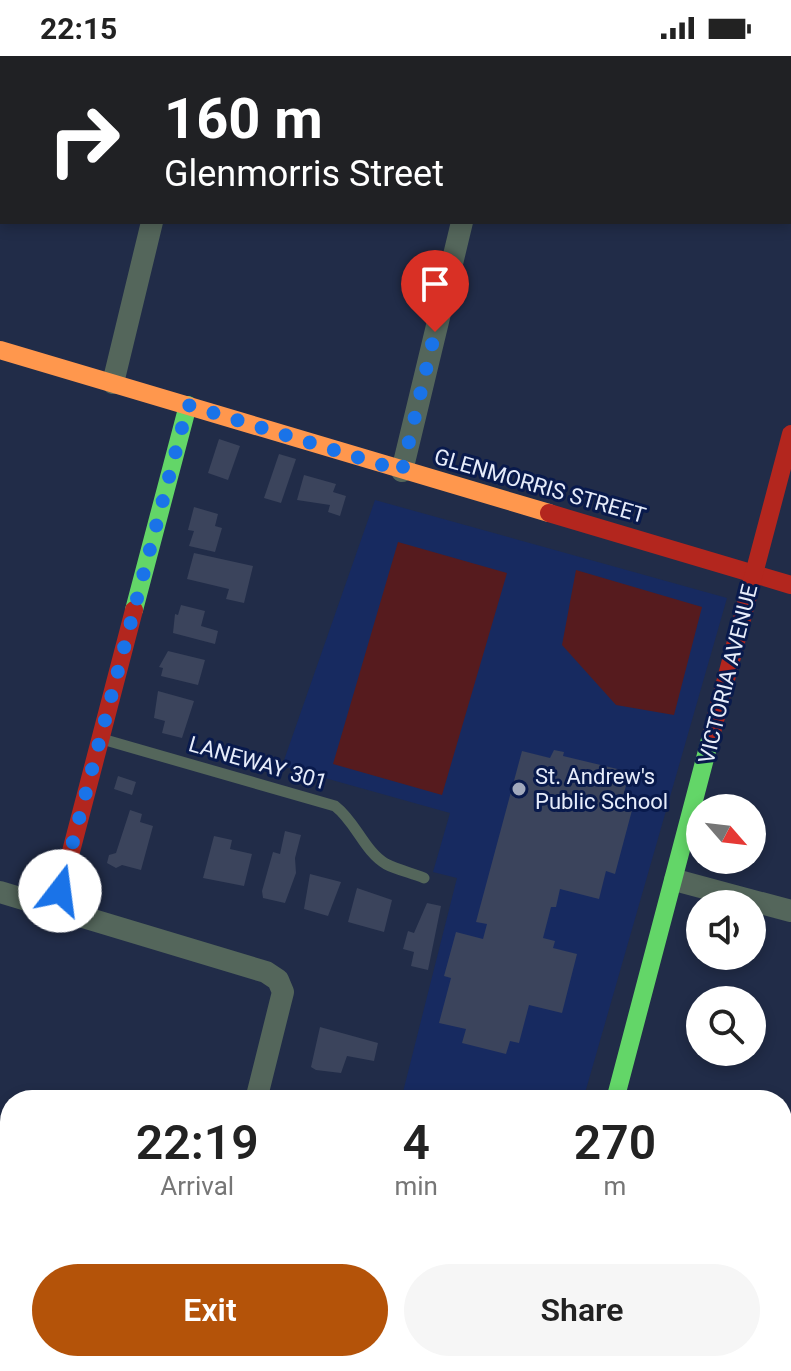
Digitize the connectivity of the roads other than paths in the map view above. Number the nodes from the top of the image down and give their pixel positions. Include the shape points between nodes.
1 (152, 224) edge
2 (462, 224) edge
3 (0, 350) edge
4 (113, 383) junction
5 (188, 405) junction
6 (791, 434) edge
7 (402, 471) junction
8 (754, 574) junction
9 (791, 585) edge
10 (102, 738) junction
11 (424, 878) dead end
12 (675, 880) junction
13 (1, 896) edge
14 (56, 909) junction
15 (791, 911) edge
16 (258, 1090) edge
17 (618, 1090) edge

1 - 4 street
2 - 7 street
3 - 4 street, GLENMORRIS STREET
4 - 5 street, GLENMORRIS STREET
5 - 7 street, GLENMORRIS STREET
5 - 10 street
6 - 8 street, VICTORIA AVENUE
7 - 8 street, GLENMORRIS STREET
8 - 9 street, GLENMORRIS STREET
8 - 12 street, VICTORIA AVENUE
10 - 11 lane, LANEWAY 301 via 335,806 352,819 365,844 385,863
10 - 14 street
12 - 15 street
12 - 17 street, VICTORIA AVENUE
13 - 14 street
14 - 16 street via 278,980 283,992

